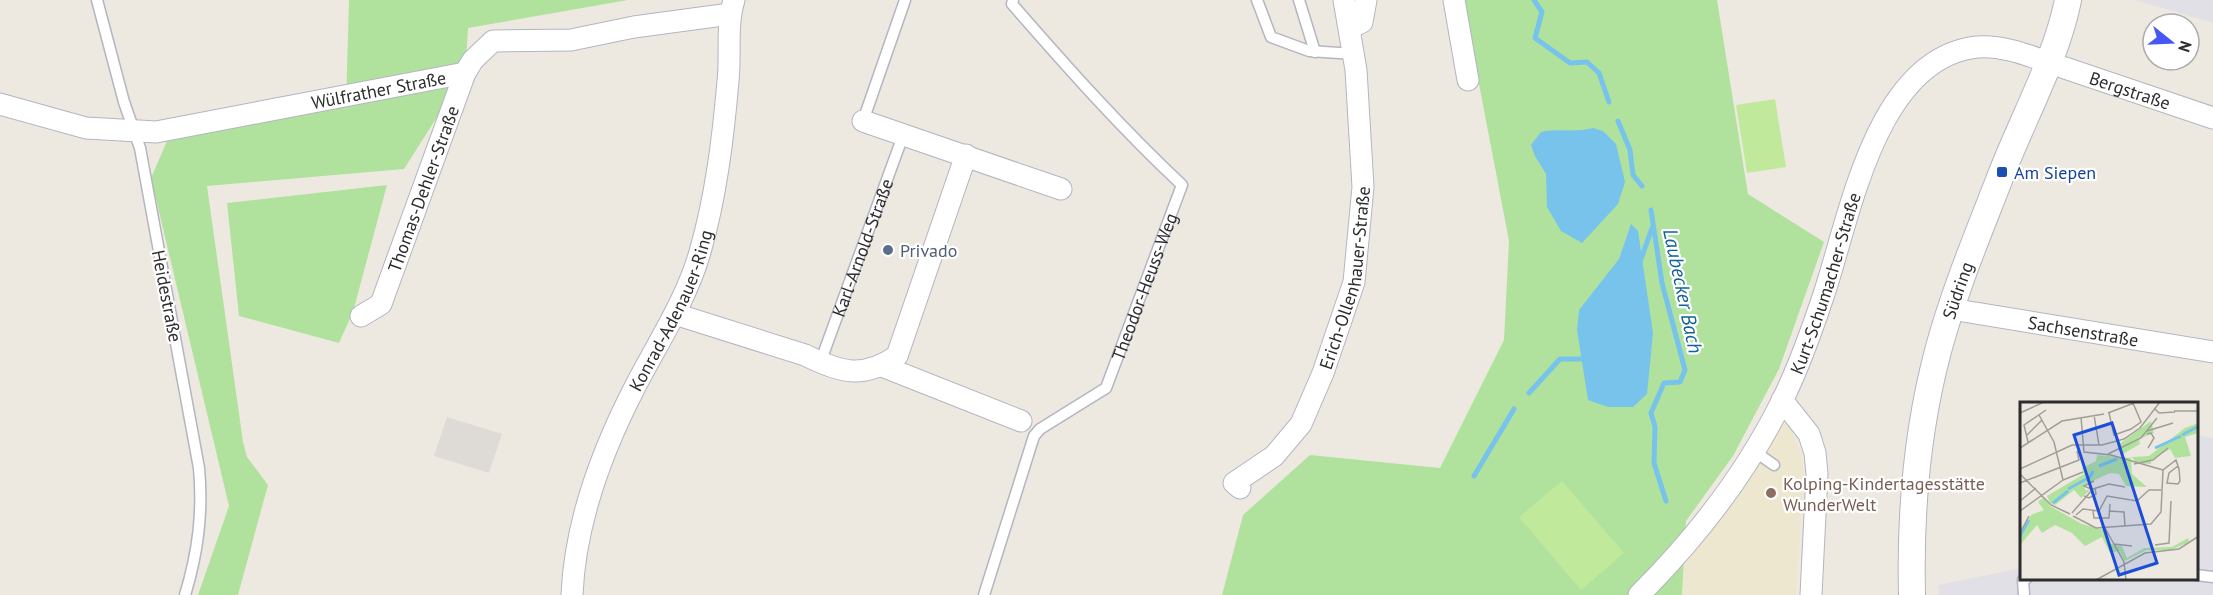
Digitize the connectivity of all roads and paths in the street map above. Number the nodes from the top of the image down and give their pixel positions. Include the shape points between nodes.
1 (97, 0) edge
2 (905, 0) edge
3 (1013, 0) edge
4 (1257, 0) edge
5 (1299, 0) edge
6 (1344, 0) edge
7 (1366, 0) edge
8 (1454, 0) edge
9 (2068, 0) edge
10 (732, 7) edge
11 (1350, 28) junction
12 (1316, 52) junction
13 (1354, 54) junction
14 (2047, 63) junction
15 (465, 73) junction
16 (1468, 80) dead end
17 (0, 104) edge
18 (2213, 118) edge
19 (863, 121) joint
20 (134, 130) junction
21 (904, 133) junction
22 (966, 155) junction
23 (1060, 189) dead end
24 (1951, 309) junction
25 (675, 314) junction
26 (361, 316) dead end
27 (2213, 352) edge
28 (820, 363) junction
29 (882, 366) junction
30 (1782, 400) junction
31 (1030, 425) junction
32 (1754, 451) junction
33 (1774, 465) dead end
34 (1240, 488) dead end
35 (2198, 575) edge
36 (2213, 577) edge
37 (2023, 580) edge
38 (984, 594) edge
39 (185, 595) edge
40 (572, 595) edge
41 (1639, 595) edge
42 (1811, 595) edge
43 (1912, 595) edge
44 (2024, 595) edge

1 - 20 lane, Heidestraße
2 - 19 lane
3 - 31 lane, Theodor-Heuss-Weg via 1012,4 1080,82 1182,186 1106,388
4 - 12 lane via 1271,37
5 - 12 lane
6 - 11 street, Erich-Ollenhauer-Straße
7 - 11 street via 1362,22
8 - 16 street
9 - 14 street, Südring
10 - 15 street, Wülfrather Straße via 571,40 493,41
10 - 25 street, Konrad-Adenauer-Ring via 729,79 715,198 699,255
11 - 13 street, Erich-Ollenhauer-Straße
12 - 13 lane
13 - 34 street, Erich-Ollenhauer-Straße via 1363,187 1354,282 1301,424 1274,456 1234,483
14 - 18 street, Bergstraße
14 - 24 street, Südring
14 - 30 street, Kurt-Schumacher-Straße via 1977,47 1941,59 1903,91 1880,129 1824,295
15 - 20 street, Wülfrather Straße via 156,132
15 - 26 street, Thomas-Dehler-Straße via 381,304
17 - 20 street, Wülfrather Straße via 86,128
19 - 21 street
20 - 39 lane, Heidestraße via 199,468 198,545
21 - 22 street
21 - 28 lane, Karl-Arnold-Straße
22 - 23 street
22 - 29 street via 897,356
24 - 27 street, Sachsenstraße
24 - 43 street, Südring via 1938,351 1917,466
25 - 28 street
25 - 40 street, Konrad-Adenauer-Ring via 607,446 585,510
28 - 29 street via 861,373
29 - 31 street
30 - 32 street, Kurt-Schumacher-Straße
30 - 42 street via 1809,434 1815,453
31 - 38 lane via 1034,436
32 - 33 lane
32 - 41 street, Kurt-Schumacher-Straße via 1706,523
35 - 36 lane
37 - 44 lane

